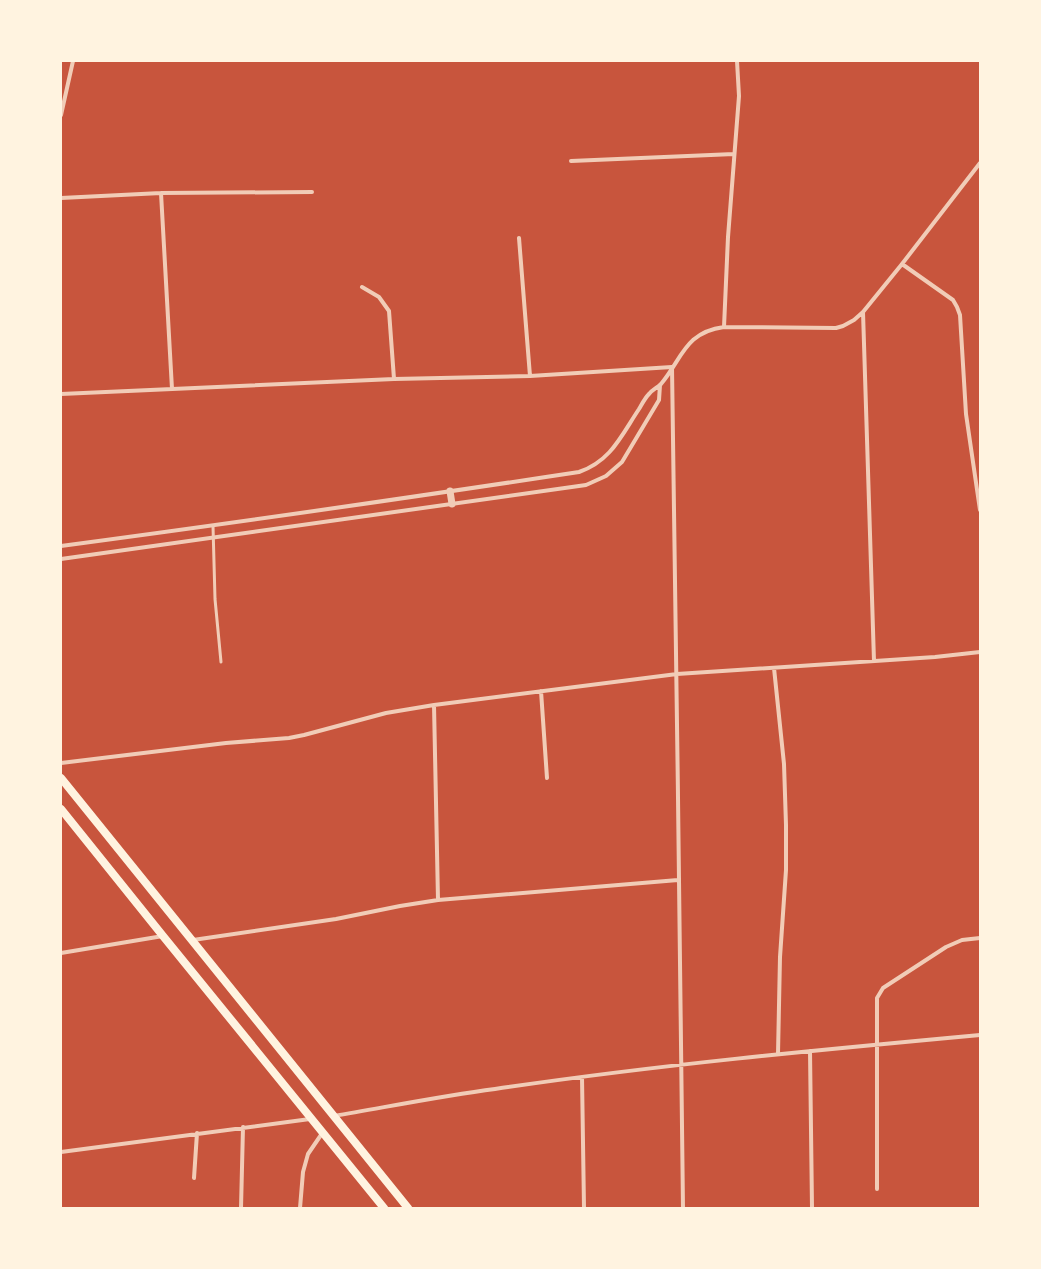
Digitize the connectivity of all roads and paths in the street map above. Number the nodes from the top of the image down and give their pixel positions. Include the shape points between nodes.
1 (73, 61) edge
2 (737, 61) edge
3 (61, 115) edge
4 (734, 154) junction
5 (571, 160) dead end
6 (980, 163) edge
7 (312, 192) dead end
8 (161, 193) junction
9 (61, 198) edge
10 (518, 238) dead end
11 (902, 264) junction
12 (362, 287) dead end
13 (863, 312) junction
14 (724, 327) junction
15 (672, 367) junction
16 (530, 376) junction
17 (394, 379) junction
18 (660, 385) junction
19 (172, 389) junction
20 (61, 394) edge
21 (450, 491) junction
22 (452, 504) junction
23 (980, 510) edge
24 (213, 526) junction
25 (214, 538) junction
26 (61, 546) edge
27 (61, 559) edge
28 (980, 652) edge
29 (874, 661) junction
30 (221, 662) dead end
31 (774, 668) junction
32 (678, 674) junction
33 (541, 691) junction
34 (434, 704) junction
35 (61, 763) edge
36 (61, 778) edge
37 (546, 778) dead end
38 (61, 809) edge
39 (678, 880) junction
40 (438, 900) junction
41 (163, 936) junction
42 (980, 938) edge
43 (193, 940) junction
44 (61, 953) edge
45 (980, 1035) edge
46 (878, 1044) junction
47 (810, 1051) junction
48 (778, 1054) junction
49 (681, 1066) junction
50 (582, 1077) junction
51 (333, 1116) junction
52 (312, 1118) junction
53 (243, 1127) junction
54 (323, 1132) junction
55 (197, 1133) junction
56 (61, 1152) edge
57 (194, 1178) dead end
58 (877, 1189) dead end
59 (241, 1208) edge
60 (300, 1208) edge
61 (384, 1208) edge
62 (408, 1208) edge
63 (584, 1208) edge
64 (683, 1208) edge
65 (812, 1208) edge

1 - 3 street
2 - 4 street via 739,96
4 - 5 street
4 - 14 street
6 - 11 street
7 - 8 street
8 - 9 street
8 - 19 street
10 - 16 street
11 - 13 street
11 - 23 street via 953,300 960,315 966,414
12 - 17 street via 379,297 389,311
13 - 14 street via 854,320 836,328
13 - 29 street
14 - 15 street via 697,336
15 - 16 street
15 - 18 street
15 - 32 street
16 - 17 street
17 - 19 street
18 - 21 street via 649,394 611,452 591,468 579,472
18 - 22 street via 659,400 622,462 606,476 586,485
19 - 20 street
21 - 22 street
21 - 24 street
22 - 25 street
24 - 25 lane
24 - 26 street
25 - 27 street
25 - 30 lane via 215,599
28 - 29 street
29 - 31 street
31 - 32 street
31 - 48 street via 784,764 786,825
32 - 33 street
32 - 39 street
33 - 34 street
33 - 37 street
34 - 35 street via 386,713 289,738
34 - 40 street
36 - 43 main road
38 - 41 main road
39 - 40 street
39 - 49 street
40 - 43 street via 336,919
41 - 44 street
41 - 52 main road
42 - 46 street via 962,940 946,947 883,988 877,998
43 - 51 main road
45 - 46 street
46 - 47 street
46 - 58 street
47 - 48 street
47 - 65 street
48 - 49 street
49 - 50 street
49 - 64 street
50 - 51 street
50 - 63 street
51 - 62 main road
52 - 53 street
52 - 54 main road
53 - 55 street
53 - 59 street
54 - 60 street via 308,1154 303,1172
54 - 61 main road
55 - 56 street
55 - 57 street

